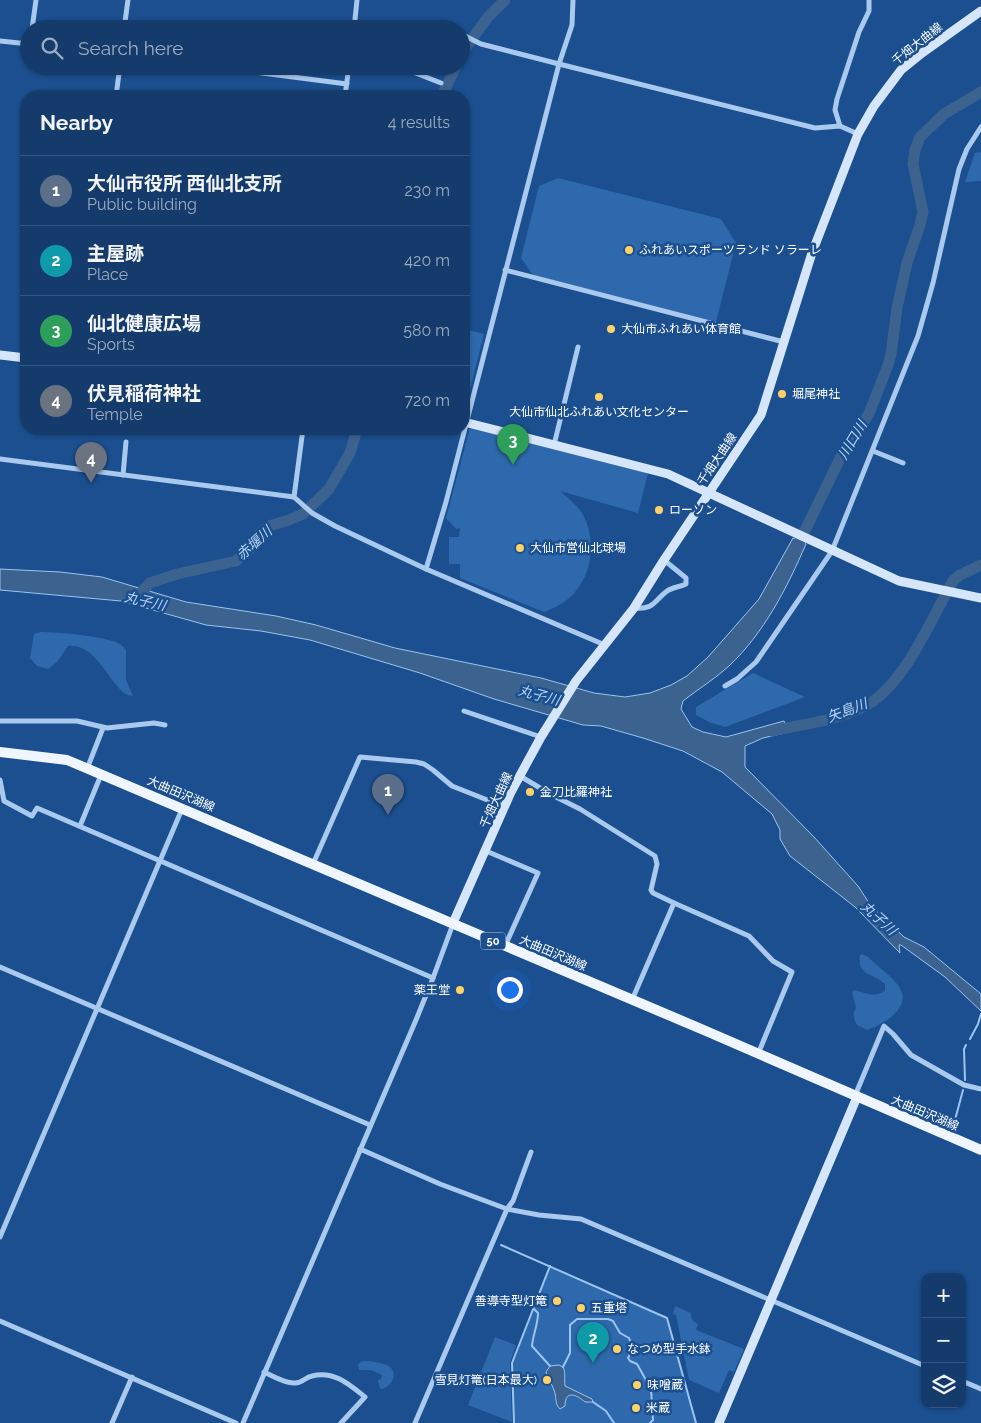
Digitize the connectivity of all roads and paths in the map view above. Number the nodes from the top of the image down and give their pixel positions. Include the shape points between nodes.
1 (36, 0) edge
2 (128, 0) edge
3 (357, 0) edge
4 (573, 0) edge
5 (869, 0) edge
6 (981, 11) edge
7 (33, 20) edge
8 (125, 20) edge
9 (355, 20) edge
10 (470, 39) edge
11 (0, 41) edge
12 (20, 43) edge
13 (559, 64) junction
14 (119, 75) edge
15 (277, 75) edge
16 (348, 75) edge
17 (420, 75) edge
18 (347, 84) junction
19 (441, 84) dead end
20 (117, 90) edge
21 (346, 90) edge
22 (840, 126) junction
23 (981, 127) edge
24 (858, 134) junction
25 (505, 270) junction
26 (784, 342) junction
27 (578, 347) dead end
28 (0, 355) edge
29 (20, 357) edge
30 (470, 403) edge
31 (470, 423) edge
32 (302, 435) edge
33 (462, 435) edge
34 (126, 442) dead end
35 (554, 445) junction
36 (872, 451) junction
37 (0, 459) edge
38 (903, 463) dead end
39 (123, 475) junction
40 (709, 493) junction
41 (294, 497) junction
42 (828, 549) junction
43 (664, 560) junction
44 (426, 569) junction
45 (981, 598) edge
46 (634, 608) junction
47 (605, 646) junction
48 (725, 686) dead end
49 (464, 711) dead end
50 (0, 720) edge
51 (165, 725) dead end
52 (103, 728) junction
53 (541, 737) junction
54 (0, 752) edge
55 (87, 769) junction
56 (101, 775) junction
57 (520, 776) junction
58 (0, 780) edge
59 (505, 807) junction
60 (182, 809) junction
61 (80, 826) junction
62 (486, 851) junction
63 (160, 861) junction
64 (313, 864) junction
65 (674, 903) junction
66 (453, 923) junction
67 (505, 946) junction
68 (0, 967) edge
69 (433, 978) junction
70 (632, 1000) junction
71 (98, 1008) junction
72 (757, 1054) junction
73 (981, 1089) edge
74 (856, 1097) junction
75 (370, 1125) junction
76 (360, 1149) junction
77 (981, 1150) edge
78 (531, 1152) dead end
79 (507, 1209) junction
80 (0, 1237) edge
81 (770, 1300) junction
82 (0, 1321) edge
83 (921, 1364) edge
84 (264, 1372) junction
85 (132, 1377) junction
86 (966, 1383) edge
87 (981, 1389) edge
88 (112, 1423) edge
89 (236, 1423) edge
90 (243, 1423) edge
91 (341, 1423) edge
92 (415, 1423) edge
93 (719, 1423) edge

1 - 7 street
2 - 8 street
3 - 9 street
4 - 13 street via 572,25
5 - 22 street via 869,11 837,99 835,110
6 - 24 main road, 千畑大曲線 via 901,70
10 - 13 street
11 - 12 street
13 - 22 street via 815,128
13 - 25 street
14 - 20 street
15 - 18 street
16 - 18 street
17 - 19 street
18 - 21 street
22 - 24 street
23 - 36 street via 959,170 934,283 918,336
24 - 26 main road, 千畑大曲線 via 812,254
25 - 26 street
25 - 30 street
26 - 40 main road, 千畑大曲線 via 761,415
27 - 35 street
28 - 29 main road
31 - 35 main road
32 - 41 street
33 - 44 street
34 - 39 street
35 - 40 main road via 668,474
36 - 38 street
36 - 42 street
37 - 39 street
39 - 41 street
40 - 42 main road
40 - 43 main road, 千畑大曲線
41 - 44 street via 312,513 335,526
42 - 45 main road via 899,581
42 - 48 street via 756,662
43 - 46 main road, 千畑大曲線
43 - 46 street via 686,578 686,584 666,591 649,608
44 - 47 street
46 - 47 main road, 千畑大曲線
47 - 53 main road, 千畑大曲線 via 576,681
49 - 53 street
50 - 52 street via 78,721
51 - 52 street via 154,723
52 - 55 street
53 - 57 main road, 千畑大曲線
54 - 55 main road, 大曲田沢湖線 / 50 via 67,760
55 - 56 main road, 大曲田沢湖線 / 50
56 - 60 main road, 大曲田沢湖線 / 50
56 - 61 street
57 - 59 main road, 千畑大曲線
57 - 65 street via 580,808 655,856 657,864 651,890
58 - 61 street via 4,801 32,816 37,808
59 - 62 main road, 千畑大曲線
59 - 64 street via 452,786 424,764 360,757
60 - 63 street
60 - 64 main road, 大曲田沢湖線 / 50
61 - 63 street
62 - 66 main road, 千畑大曲線
62 - 67 street via 538,873
63 - 69 street
63 - 71 street
64 - 66 main road, 大曲田沢湖線 / 50
65 - 70 street
65 - 72 street via 749,936 773,961 792,972
66 - 67 main road, 大曲田沢湖線 / 50
66 - 69 street
67 - 70 main road, 大曲田沢湖線 / 50
68 - 71 street
69 - 75 street
70 - 72 main road, 大曲田沢湖線 / 50
71 - 75 street
71 - 80 street
72 - 74 main road, 大曲田沢湖線 / 50
73 - 74 street via 964,1085 911,1054 884,1026
74 - 77 main road, 大曲田沢湖線 / 50
74 - 81 main road
75 - 76 street
76 - 79 street
76 - 84 street
78 - 79 street
79 - 81 street via 581,1219
79 - 92 street
81 - 83 street
81 - 93 main road
82 - 85 street
84 - 90 street
84 - 91 street via 295,1384 312,1376 324,1375 349,1384 365,1397
85 - 88 street
85 - 89 street
86 - 87 street

